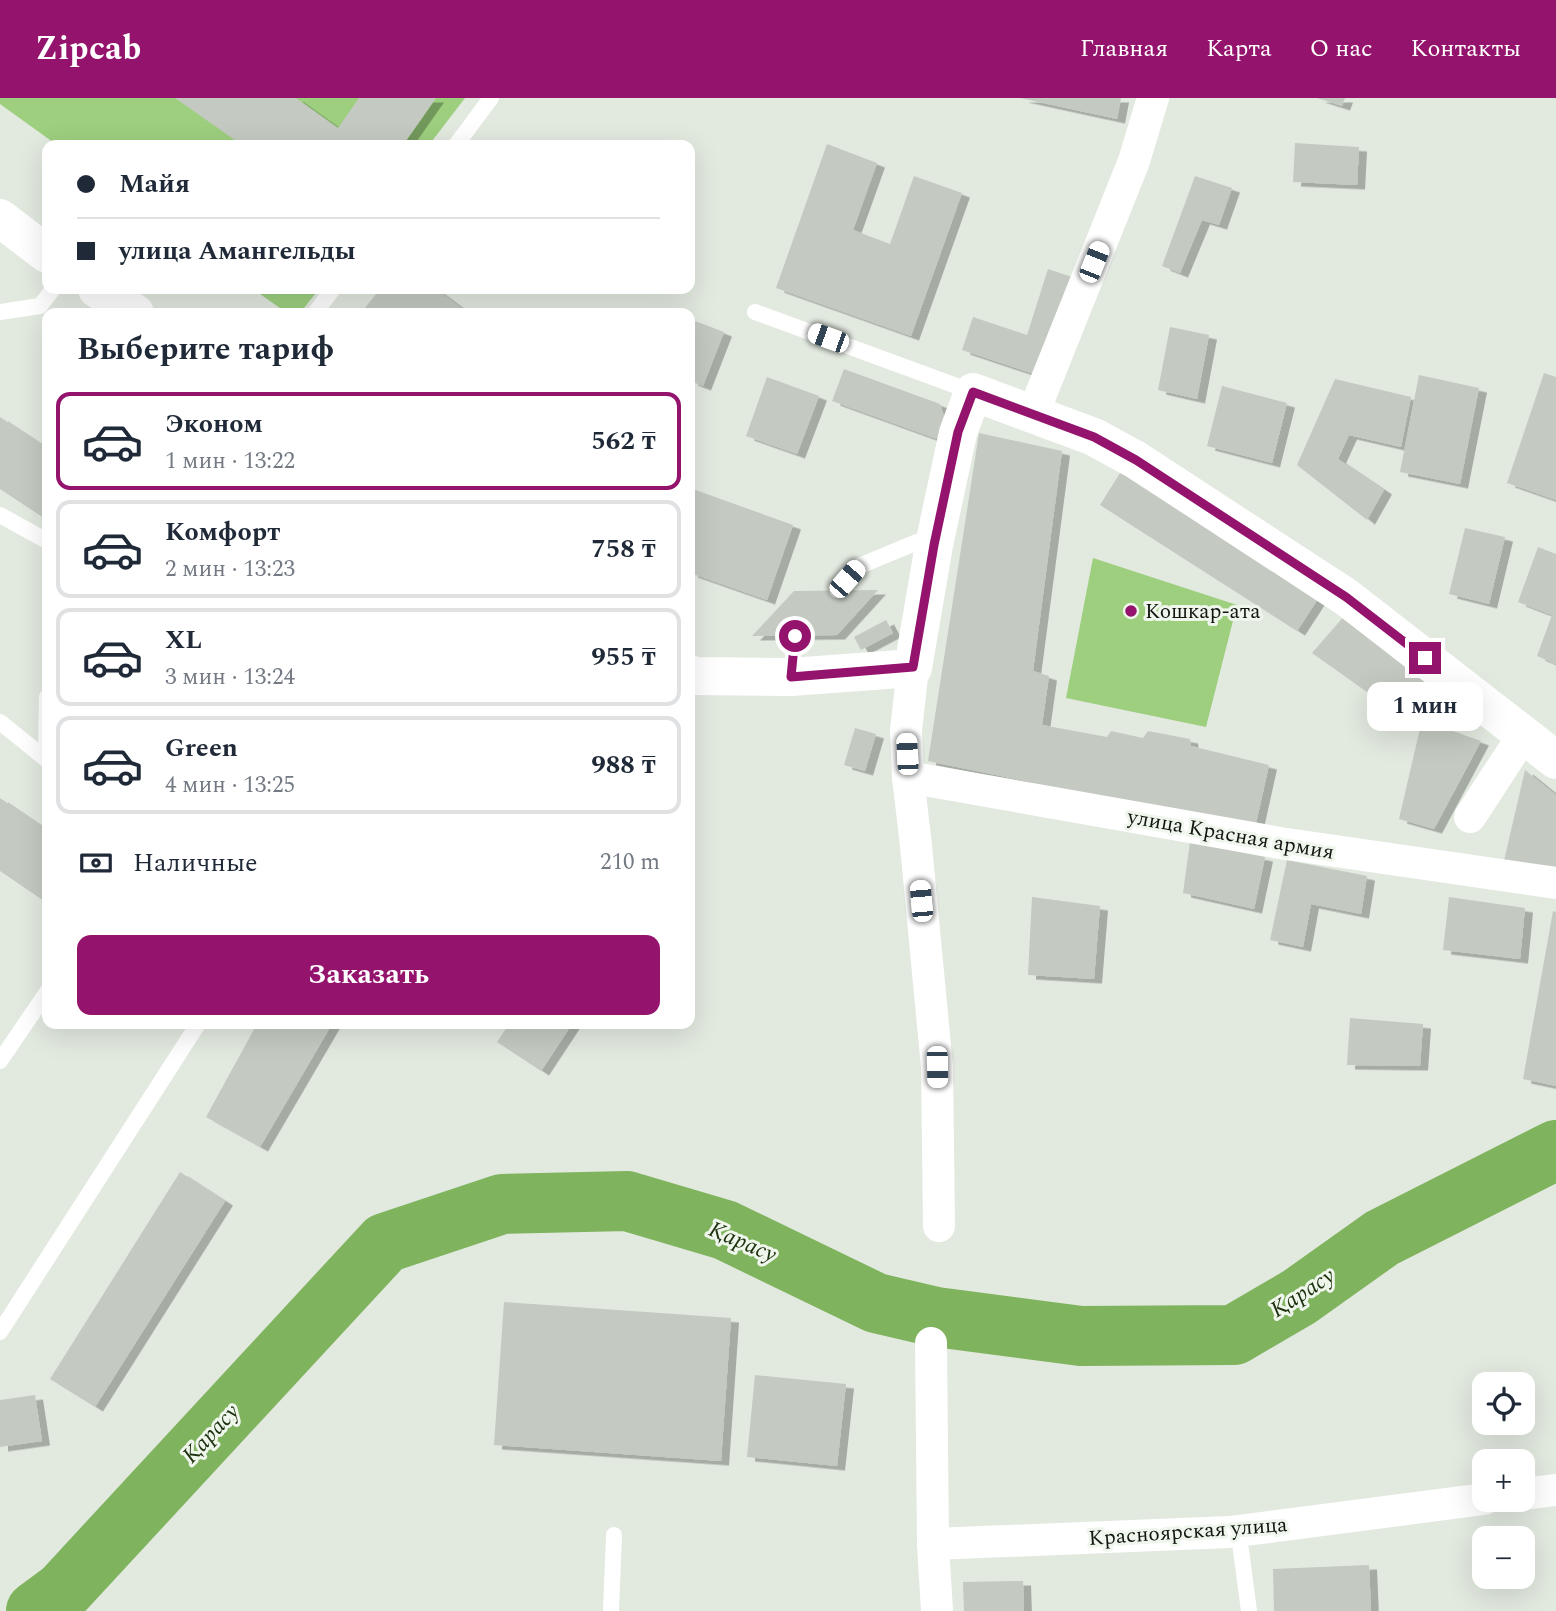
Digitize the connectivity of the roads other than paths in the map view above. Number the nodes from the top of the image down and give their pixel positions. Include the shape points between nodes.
1 (491, 98) edge
2 (1153, 98) edge
3 (460, 140) edge
4 (0, 218) edge
5 (42, 250) edge
6 (49, 294) edge
7 (105, 294) edge
8 (127, 308) edge
9 (0, 312) edge
10 (755, 312) dead end
11 (973, 392) junction
12 (1033, 414) junction
13 (0, 515) edge
14 (42, 538) edge
15 (934, 545) junction
16 (837, 590) dead end
17 (795, 636) dead end
18 (913, 667) junction
19 (695, 676) edge
20 (791, 677) junction
21 (0, 722) edge
22 (1524, 734) junction
23 (42, 756) edge
24 (1556, 760) edge
25 (908, 777) junction
26 (1470, 817) dead end
27 (1556, 883) edge
28 (42, 999) edge
29 (195, 1029) edge
30 (0, 1061) edge
31 (939, 1226) dead end
32 (0, 1332) edge
33 (931, 1343) dead end
34 (1556, 1490) edge
35 (1535, 1492) edge
36 (1472, 1501) edge
37 (1230, 1532) junction
38 (614, 1535) dead end
39 (933, 1544) junction
40 (611, 1611) edge
41 (937, 1611) edge
42 (1249, 1611) edge

1 - 3 lane
2 - 12 street via 1134,161
4 - 5 street
6 - 9 lane via 40,306
7 - 8 street
10 - 11 lane
11 - 12 street
11 - 15 street via 958,432
12 - 22 street via 1126,454 1276,551 1346,597
13 - 14 lane
15 - 16 lane via 917,542 857,567
15 - 18 street
17 - 20 lane
18 - 20 street
18 - 25 street via 905,730
19 - 20 street
21 - 23 lane
22 - 24 street
22 - 26 street
25 - 27 street, улица Красная армия via 1280,843
25 - 31 street via 937,1067
28 - 30 lane
29 - 32 lane
33 - 39 street
34 - 35 street
36 - 37 street, Красноярская улица
37 - 39 street, Красноярская улица
37 - 42 lane via 1240,1543
38 - 40 lane
39 - 41 street

